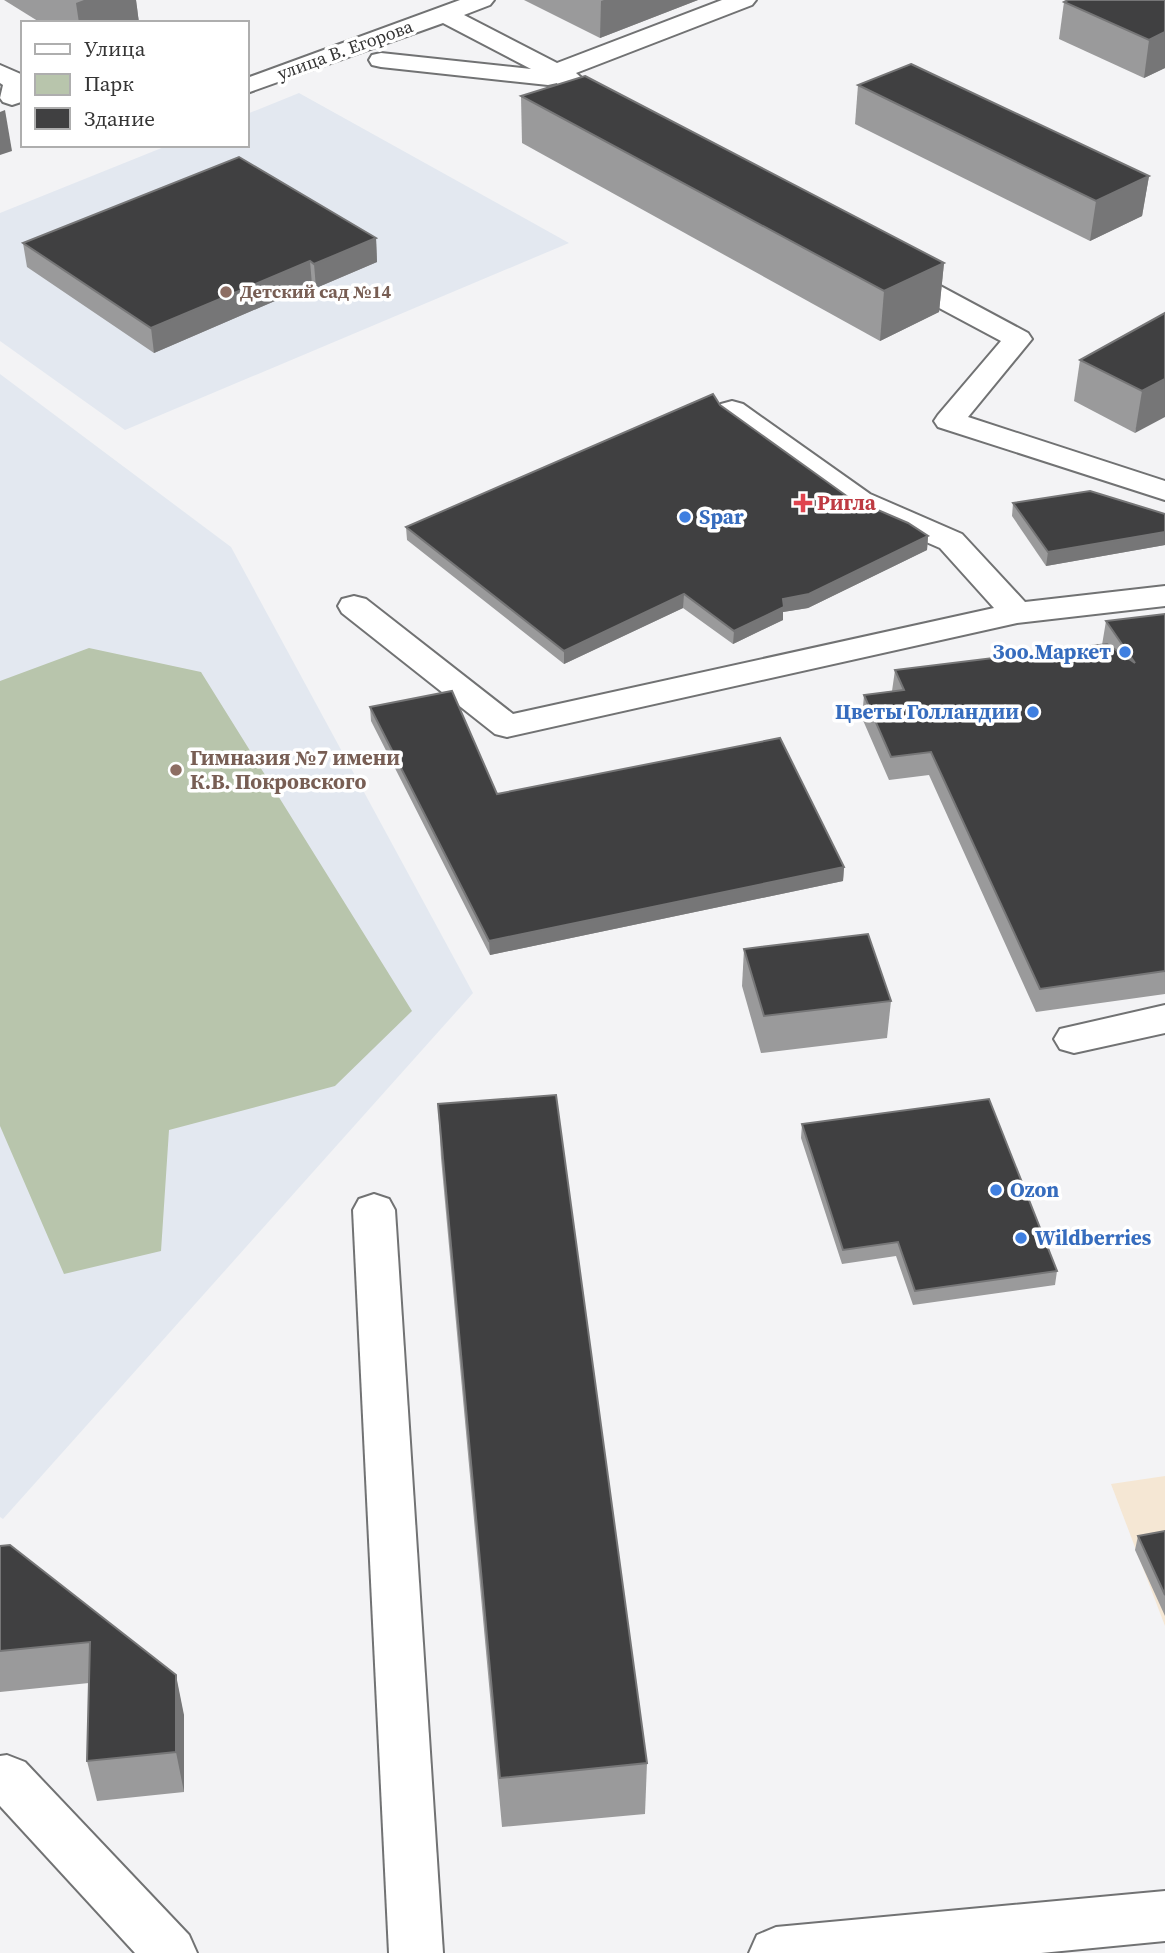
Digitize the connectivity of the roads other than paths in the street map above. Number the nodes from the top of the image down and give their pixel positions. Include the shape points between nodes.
1 (744, 0) edge
2 (476, 1) edge
3 (445, 14) junction
4 (381, 60) dead end
5 (0, 72) edge
6 (563, 76) junction
7 (248, 86) edge
8 (12, 101) edge
9 (623, 125) edge
10 (866, 257) edge
11 (732, 411) edge
12 (1165, 491) edge
13 (1165, 596) edge
14 (354, 606) dead end
15 (1017, 613) junction
16 (1165, 1019) edge
17 (1074, 1039) dead end
18 (374, 1210) dead end
19 (0, 1779) edge
20 (1165, 1916) edge
21 (170, 1953) edge
22 (416, 1953) edge
23 (776, 1953) edge

1 - 6 street
2 - 3 street, улица В. Егорова
3 - 6 street
3 - 7 street, улица В. Егорова
4 - 6 street
5 - 8 street via 16,82
6 - 9 street via 574,98
10 - 12 street via 1018,340 949,421
11 - 15 street via 859,501 951,541
13 - 15 street
14 - 15 street via 507,726
16 - 17 street
18 - 22 street
19 - 21 street via 7,1778
20 - 23 street

